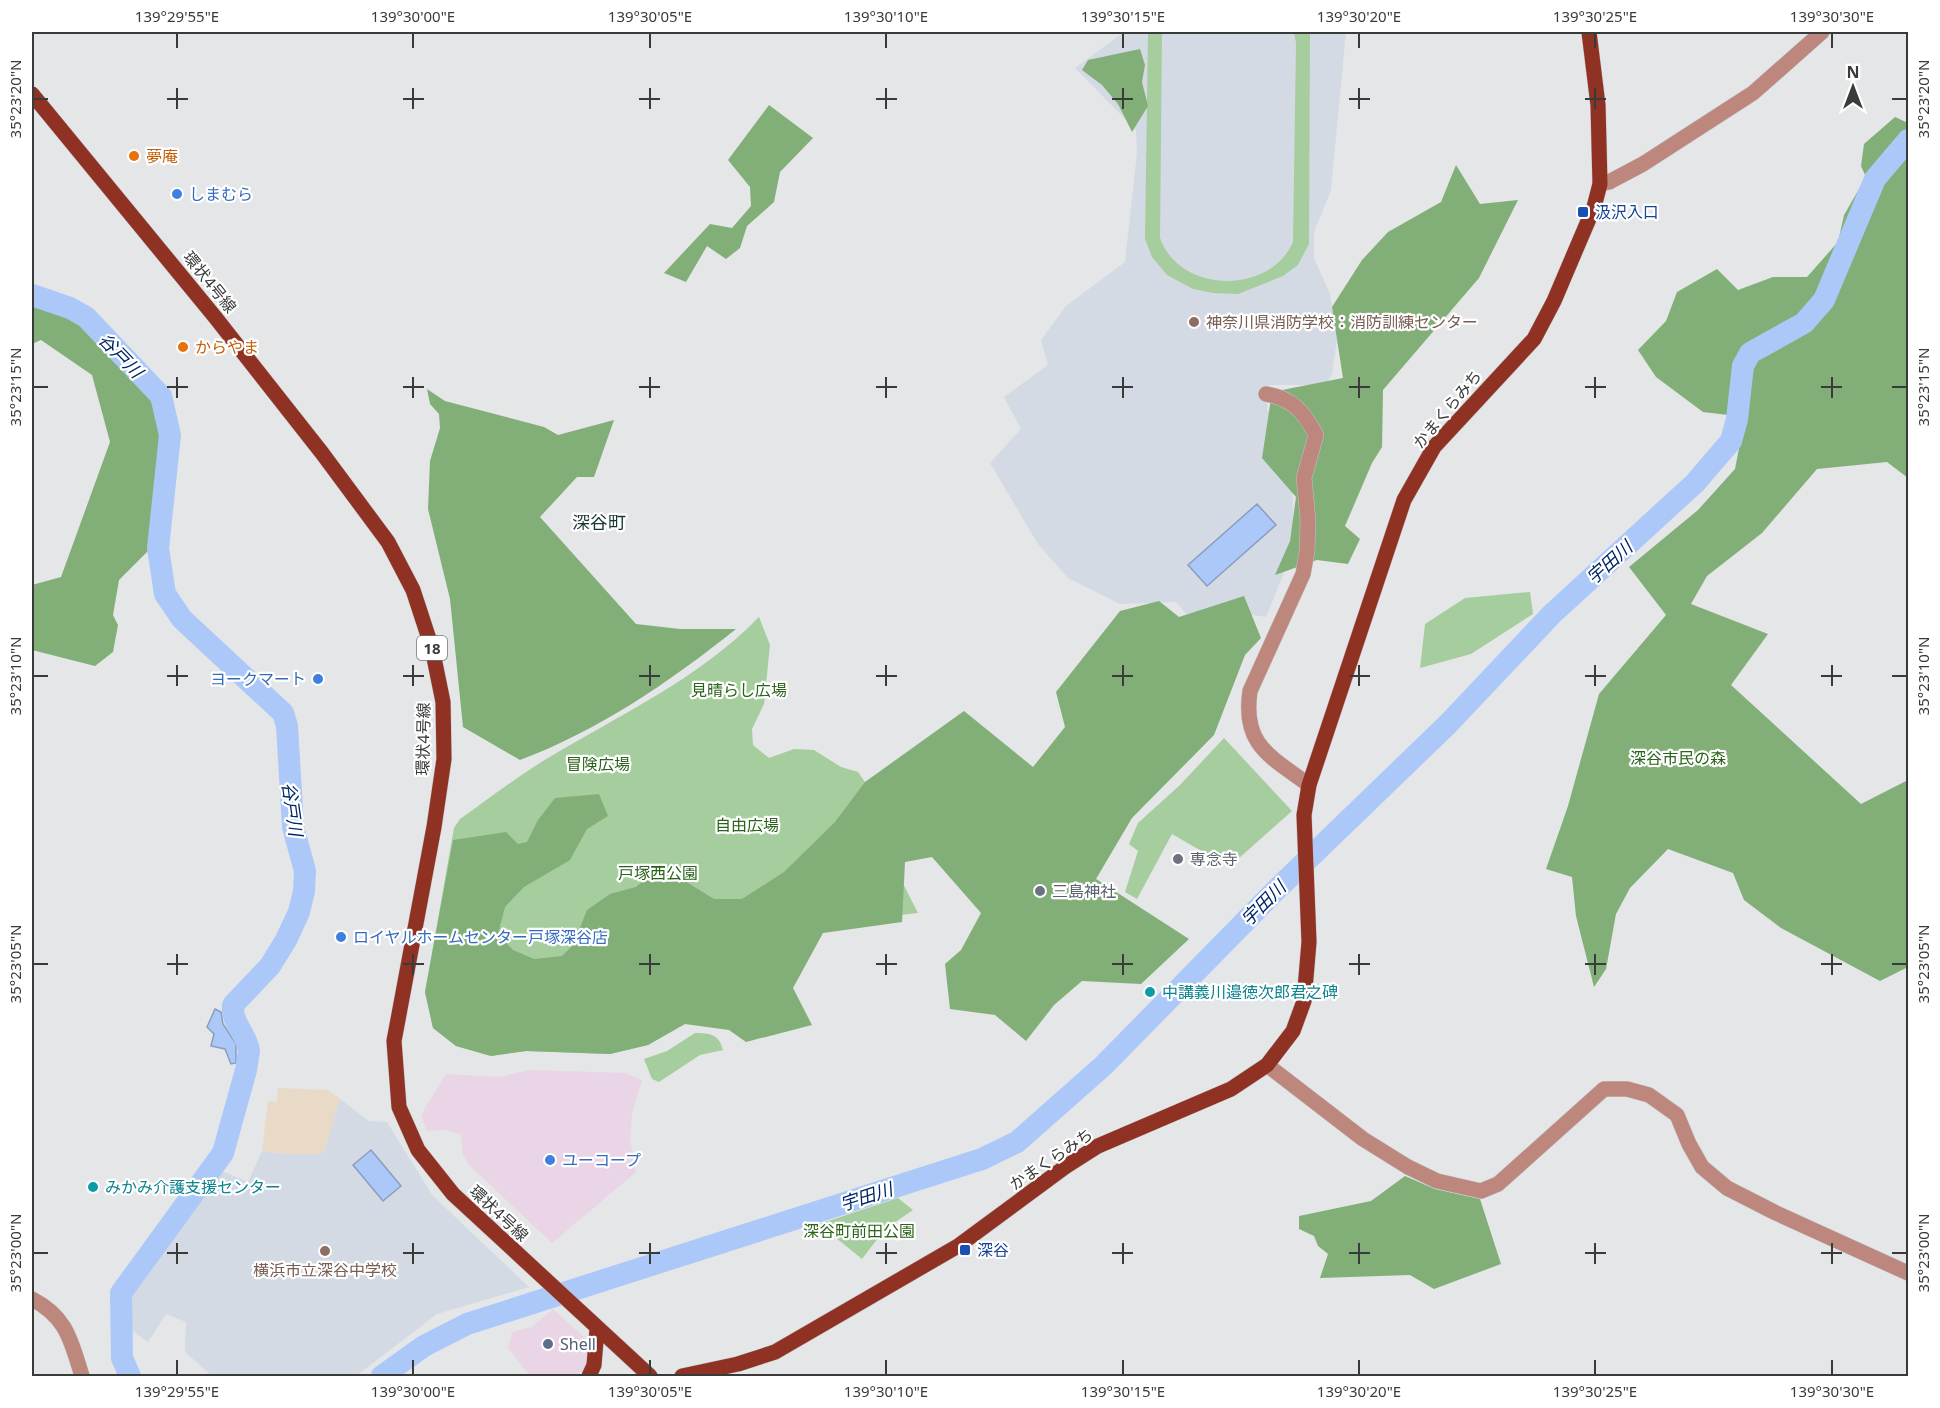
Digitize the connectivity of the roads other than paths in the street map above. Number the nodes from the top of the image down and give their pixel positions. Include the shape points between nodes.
1 (1589, 32) edge
2 (1822, 32) edge
3 (32, 94) edge
4 (1600, 183) junction
5 (1266, 394) dead end
6 (1309, 785) junction
7 (1267, 1065) junction
8 (1908, 1272) edge
9 (32, 1299) edge
10 (597, 1329) junction
11 (82, 1377) edge
12 (590, 1377) edge
13 (650, 1377) edge
14 (682, 1377) edge

1 - 4 main road, かまくらみち via 1598,105
2 - 4 street via 1753,93 1642,164
3 - 10 main road, 環状4号線 / 18 via 322,453 388,542 413,590 432,648 443,702 444,759 394,1041 399,1107 418,1150 447,1188
4 - 6 main road, かまくらみち via 1576,252 1534,339 1434,447 1404,500
5 - 6 street via 1282,396 1295,405 1316,435 1304,478 1308,520 1303,574 1250,691 1247,709 1250,731 1268,755
6 - 7 main road, かまくらみち via 1304,855 1309,942 1304,1001 1293,1031
7 - 8 street via 1382,1152 1437,1181 1481,1191 1498,1184 1604,1089 1627,1089 1649,1095 1677,1115 1702,1167 1717,1181 1776,1213
7 - 14 main road, かまくらみち via 1221,1093 1098,1146 958,1246 775,1352
9 - 11 street via 64,1324
10 - 12 main road
10 - 13 main road, 環状4号線 / 18

